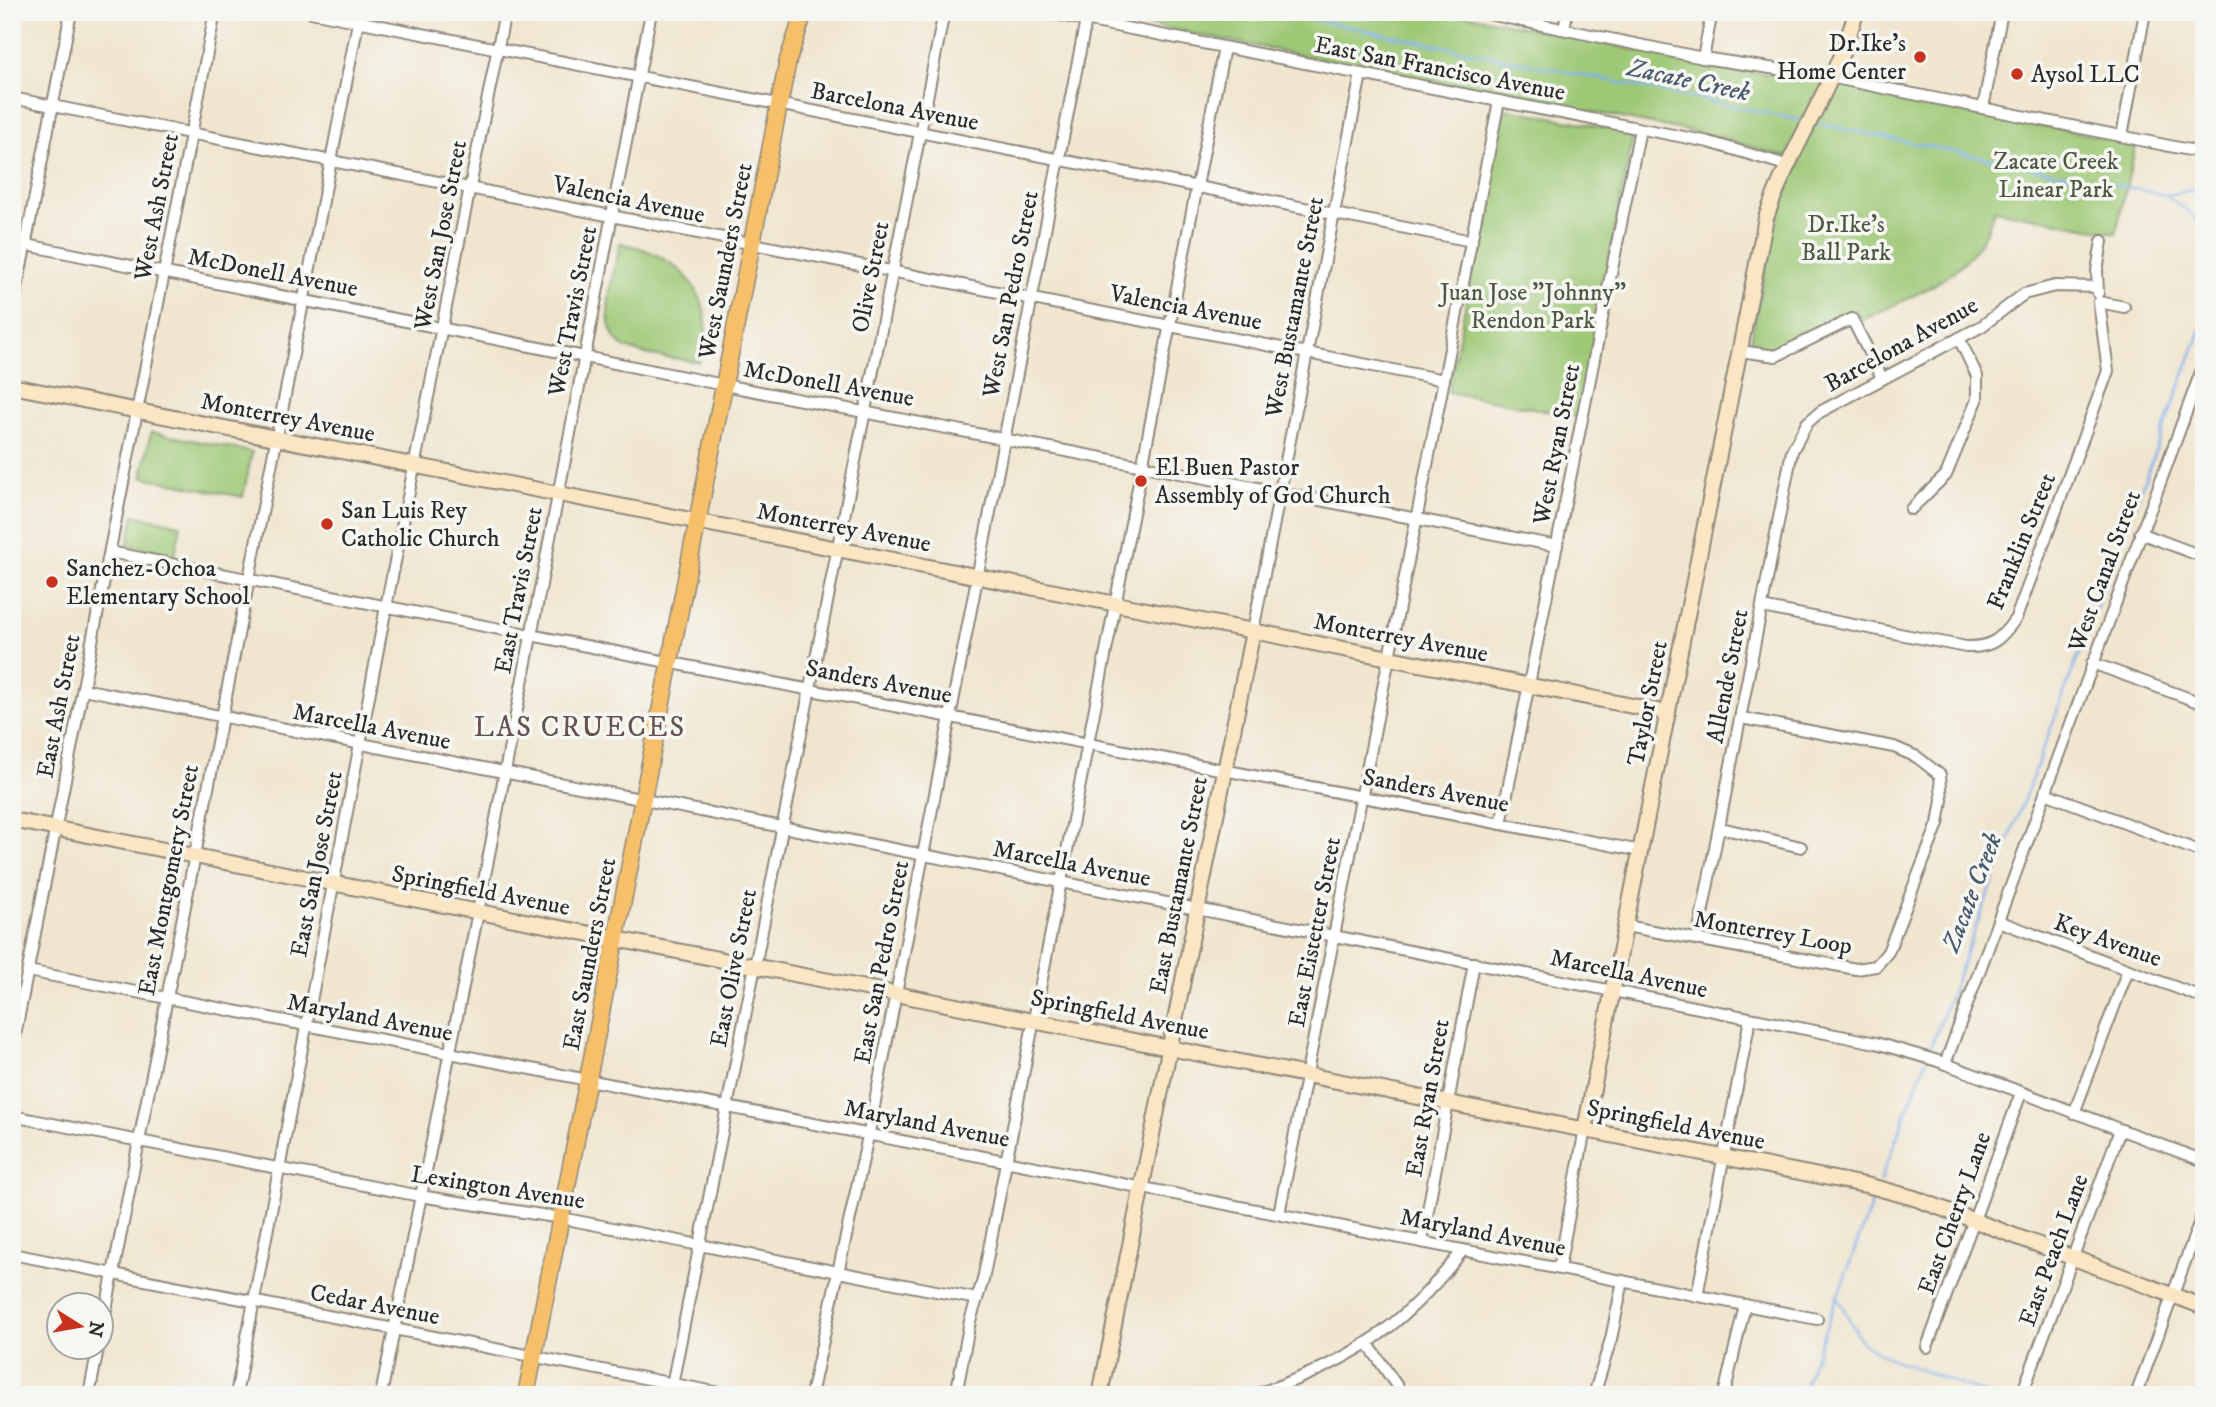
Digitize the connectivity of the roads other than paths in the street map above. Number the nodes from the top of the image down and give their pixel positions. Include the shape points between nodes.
1 (71, 12) edge
2 (215, 12) edge
3 (311, 12) edge
4 (505, 12) edge
5 (651, 12) edge
6 (804, 12) edge
7 (944, 12) edge
8 (1044, 12) edge
9 (1479, 12) edge
10 (1567, 12) edge
11 (1712, 12) edge
12 (1856, 12) edge
13 (2002, 12) edge
14 (2145, 12) edge
15 (359, 17) edge
16 (1086, 20) junction
17 (1564, 29) junction
18 (1224, 48) junction
19 (498, 50) junction
20 (1703, 58) junction
21 (1361, 74) junction
22 (639, 78) junction
23 (1827, 84) junction
24 (12, 98) edge
25 (1499, 101) junction
26 (779, 105) junction
27 (53, 106) junction
28 (1983, 108) junction
29 (1640, 129) junction
30 (920, 132) junction
31 (192, 133) junction
32 (2122, 136) junction
33 (2204, 153) edge
34 (1058, 159) junction
35 (331, 160) junction
36 (1786, 165) junction
37 (1197, 187) junction
38 (470, 188) junction
39 (1334, 214) junction
40 (612, 216) junction
41 (1472, 240) junction
42 (2102, 241) dead end
43 (12, 242) edge
44 (26, 245) junction
45 (751, 246) junction
46 (892, 271) junction
47 (165, 272) junction
48 (2096, 287) junction
49 (1031, 298) junction
50 (303, 299) junction
51 (2099, 302) junction
52 (2124, 307) dead end
53 (12, 313) edge
54 (1170, 326) junction
55 (443, 327) junction
56 (1959, 338) junction
57 (1740, 351) junction
58 (1307, 353) junction
59 (585, 355) junction
60 (2204, 364) edge
61 (1882, 378) junction
62 (1444, 380) junction
63 (724, 385) junction
64 (12, 386) edge
65 (865, 410) junction
66 (138, 411) junction
67 (1807, 424) joint
68 (1004, 437) junction
69 (276, 438) junction
70 (1142, 464) junction
71 (415, 466) junction
72 (1280, 492) junction
73 (558, 494) junction
74 (1911, 509) dead end
75 (1417, 519) junction
76 (697, 521) junction
77 (2140, 533) junction
78 (1556, 546) junction
79 (838, 549) junction
80 (110, 552) junction
81 (2204, 557) edge
82 (976, 576) junction
83 (248, 579) junction
84 (1114, 603) junction
85 (386, 607) junction
86 (1762, 607) junction
87 (1253, 631) junction
88 (530, 636) junction
89 (1390, 658) junction
90 (2092, 663) junction
91 (669, 664) junction
92 (1529, 685) junction
93 (810, 688) junction
94 (83, 689) junction
95 (2204, 704) edge
96 (1668, 713) junction
97 (950, 716) junction
98 (221, 717) junction
99 (1741, 718) junction
100 (1087, 743) junction
101 (360, 745) junction
102 (1225, 770) junction
103 (503, 774) junction
104 (2045, 793) junction
105 (1362, 797) junction
106 (642, 801) junction
107 (12, 820) edge
108 (1501, 824) junction
109 (783, 828) junction
110 (1721, 828) junction
111 (56, 829) junction
112 (1801, 847) dead end
113 (1641, 851) junction
114 (2204, 853) edge
115 (923, 855) junction
116 (194, 856) junction
117 (1060, 882) junction
118 (334, 884) junction
119 (1196, 908) junction
120 (478, 912) junction
121 (1998, 921) junction
122 (1626, 926) junction
123 (1335, 935) junction
124 (615, 940) junction
125 (1697, 940) junction
126 (1474, 963) junction
127 (755, 967) junction
128 (2128, 970) junction
129 (28, 971) junction
130 (1613, 991) junction
131 (896, 994) junction
132 (167, 998) junction
133 (2204, 998) edge
134 (16, 1015) edge
135 (1750, 1019) junction
136 (1034, 1021) junction
137 (307, 1026) junction
138 (1168, 1047) junction
139 (12, 1051) edge
140 (448, 1054) junction
141 (1941, 1063) junction
142 (1307, 1074) junction
143 (588, 1078) junction
144 (2021, 1093) junction
145 (1446, 1101) junction
146 (727, 1105) junction
147 (2074, 1113) junction
148 (12, 1116) edge
149 (1585, 1129) junction
150 (2120, 1130) junction
151 (869, 1132) junction
152 (139, 1141) junction
153 (1726, 1157) junction
154 (2203, 1157) edge
155 (1006, 1160) junction
156 (279, 1168) junction
157 (1141, 1186) junction
158 (420, 1196) junction
159 (2204, 1210) edge
160 (1279, 1214) junction
161 (561, 1218) junction
162 (1973, 1221) junction
163 (1422, 1242) junction
164 (699, 1245) junction
165 (1463, 1250) junction
166 (12, 1254) edge
167 (2073, 1258) junction
168 (1559, 1268) junction
169 (840, 1271) junction
170 (113, 1274) junction
171 (1623, 1281) junction
172 (109, 1292) edge
173 (2173, 1295) junction
174 (1698, 1296) junction
175 (977, 1299) junction
176 (254, 1301) junction
177 (1745, 1305) junction
178 (2204, 1307) edge
179 (1817, 1319) dead end
180 (394, 1329) junction
181 (1368, 1344) junction
182 (1927, 1347) dead end
183 (533, 1357) junction
184 (95, 1362) edge
185 (2025, 1386) dead end
186 (671, 1389) edge
187 (89, 1395) edge
188 (236, 1395) edge
189 (382, 1395) edge
190 (526, 1395) edge
191 (730, 1395) edge
192 (811, 1395) edge
193 (956, 1395) edge
194 (1100, 1395) edge
195 (1254, 1395) edge
196 (1403, 1395) edge
197 (1594, 1395) edge
198 (1724, 1395) edge
199 (2136, 1395) edge

1 - 27 street
2 - 31 street, West Ash Street
3 - 15 street, Barcelona Avenue
4 - 19 street, West San Jose Street
5 - 22 street, West Travis Street
6 - 26 main road, West Saunders Street
7 - 30 street, Olive Street
8 - 16 street, East San Francisco Avenue
9 - 17 street
10 - 17 street
11 - 20 street
12 - 23 street, Taylor Street
13 - 28 street
14 - 32 street
15 - 19 street, Barcelona Avenue
15 - 35 street, East Montgomery Street
16 - 18 street, East San Francisco Avenue
16 - 34 street, West San Pedro Street
17 - 20 street
18 - 21 street, East San Francisco Avenue
18 - 37 street
19 - 22 street, Barcelona Avenue
19 - 38 street, West San Jose Street
20 - 23 street
21 - 25 street, East San Francisco Avenue
21 - 39 street, West Bustamante Street
22 - 26 street, Barcelona Avenue
22 - 40 street, West Travis Street
23 - 28 street
23 - 36 street, Taylor Street
24 - 27 street, Valencia Avenue
25 - 29 street, East San Francisco Avenue
25 - 41 street, East Eistetter Street
26 - 30 street, Barcelona Avenue
26 - 45 main road, West Saunders Street
27 - 31 street, Valencia Avenue
27 - 44 street
28 - 32 street
29 - 36 street, East San Francisco Avenue via 1709,142
29 - 78 street, West Ryan Street
30 - 34 street, Barcelona Avenue
30 - 46 street, Olive Street
31 - 35 street, Valencia Avenue
31 - 47 street, West Ash Street
32 - 33 street
34 - 37 street, Barcelona Avenue
34 - 49 street, West San Pedro Street
35 - 38 street, Valencia Avenue
35 - 50 street, East Montgomery Street
36 - 57 street, Taylor Street via 1766,218
37 - 39 street, Barcelona Avenue
37 - 54 street
38 - 40 street, Valencia Avenue
38 - 55 street, West San Jose Street
39 - 41 street, Barcelona Avenue
39 - 58 street, West Bustamante Street
40 - 45 street, Valencia Avenue
40 - 59 street, West Travis Street
41 - 62 street, East Eistetter Street
42 - 48 street, Franklin Street
43 - 44 street, McDonell Avenue
44 - 47 street, McDonell Avenue
44 - 53 street
45 - 46 street, Valencia Avenue
45 - 63 main road, West Saunders Street
46 - 49 street, Valencia Avenue
46 - 65 street, Olive Street
47 - 50 street, McDonell Avenue
47 - 66 street, West Ash Street
48 - 51 street, Franklin Street
48 - 56 street, Barcelona Avenue via 2039,288
49 - 54 street, Valencia Avenue
49 - 68 street, West San Pedro Street
50 - 55 street, McDonell Avenue
50 - 69 street, East Montgomery Street
51 - 52 street
51 - 86 street, Franklin Street via 2108,371 2016,618 1996,643 1966,647
54 - 58 street, Valencia Avenue
54 - 70 street
55 - 59 street, McDonell Avenue
55 - 71 street, West San Jose Street
56 - 61 street, Barcelona Avenue
56 - 74 street via 1977,376 1977,400 1946,475
57 - 61 street via 1776,356 1852,319
57 - 96 street, Taylor Street
58 - 62 street, Valencia Avenue
58 - 72 street, West Bustamante Street
59 - 63 street, McDonell Avenue
59 - 73 street, West Travis Street
60 - 77 street, West Canal Street
61 - 67 street, Barcelona Avenue via 1819,412
62 - 75 street, East Eistetter Street
63 - 65 street, McDonell Avenue
63 - 76 main road, West Saunders Street
64 - 66 street, Monterrey Avenue
65 - 68 street, McDonell Avenue
65 - 79 street, Olive Street
66 - 69 street, Monterrey Avenue
66 - 80 street, East Ash Street
67 - 86 street, Allende Street via 1792,451
68 - 70 street, McDonell Avenue
68 - 82 street, West San Pedro Street
69 - 71 street, Monterrey Avenue
69 - 83 street, East Montgomery Street
70 - 72 street, McDonell Avenue
70 - 84 street
71 - 73 street, Monterrey Avenue
71 - 85 street, East San Jose Street
72 - 75 street, McDonell Avenue
72 - 87 street, West Bustamante Street
73 - 76 street, Monterrey Avenue
73 - 88 street, East Travis Street
75 - 78 street, McDonell Avenue
75 - 89 street, East Eistetter Street
76 - 79 street, Monterrey Avenue
76 - 91 main road, East Saunders Street
77 - 81 street
77 - 90 street, West Canal Street
78 - 92 street, West Ryan Street
79 - 82 street, Monterrey Avenue
79 - 93 street, East Olive Street
80 - 83 street, Sanders Avenue
80 - 94 street, East Ash Street
82 - 84 street, Monterrey Avenue
82 - 97 street, East San Pedro Street
83 - 85 street, Sanders Avenue
83 - 98 street, East Montgomery Street
84 - 87 street, Monterrey Avenue
84 - 100 street
85 - 88 street, Sanders Avenue
85 - 101 street, East San Jose Street
86 - 99 street, Allende Street
87 - 89 street, Monterrey Avenue
87 - 102 street, East Bustamante Street
88 - 91 street, Sanders Avenue
88 - 103 street, East Travis Street
89 - 92 street, Monterrey Avenue
89 - 105 street, East Eistetter Street
90 - 95 street
90 - 104 street, West Canal Street
91 - 93 street, Sanders Avenue
91 - 106 main road, East Saunders Street
92 - 96 street, Monterrey Avenue
92 - 108 street
93 - 97 street, Sanders Avenue
93 - 109 street, East Olive Street
94 - 98 street, Marcella Avenue
94 - 111 street, East Ash Street
96 - 113 street, Taylor Street
97 - 100 street, Sanders Avenue
97 - 115 street, East San Pedro Street
98 - 101 street, Marcella Avenue
98 - 116 street, East Montgomery Street
99 - 110 street, Allende Street
99 - 125 street, Monterrey Loop via 1894,747 1917,757 1940,775 1938,824 1896,936 1876,966 1834,966
100 - 102 street, Sanders Avenue
100 - 117 street
101 - 103 street, Marcella Avenue
101 - 118 street, East San Jose Street
102 - 105 street, Sanders Avenue
102 - 119 street, East Bustamante Street
103 - 106 street, Marcella Avenue
103 - 120 street, East Travis Street
104 - 114 street
104 - 121 street, West Canal Street
105 - 108 street, Sanders Avenue
105 - 123 street, East Eistetter Street
106 - 109 street, Marcella Avenue
106 - 124 main road, East Saunders Street
107 - 111 street, Springfield Avenue
108 - 113 street, Sanders Avenue
109 - 115 street, Marcella Avenue
109 - 127 street, East Olive Street
110 - 112 street
110 - 125 street, Allende Street
111 - 116 street, Springfield Avenue
111 - 129 street, East Ash Street
113 - 122 street, Taylor Street
115 - 117 street, Marcella Avenue
115 - 131 street, East San Pedro Street
116 - 118 street, Springfield Avenue
116 - 132 street, East Montgomery Street
117 - 119 street, Marcella Avenue
117 - 136 street
118 - 120 street, Springfield Avenue
118 - 137 street, East San Jose Street
119 - 123 street, Marcella Avenue
119 - 138 street, East Bustamante Street
120 - 124 street, Springfield Avenue
120 - 140 street, East Travis Street
121 - 128 street, Key Avenue
121 - 141 street, West Canal Street
122 - 125 street, Monterrey Loop
122 - 130 street, Taylor Street
123 - 126 street, Marcella Avenue
123 - 142 street, East Eistetter Street
124 - 127 street, Springfield Avenue
124 - 143 main road, East Saunders Street
126 - 130 street, Marcella Avenue
126 - 145 street, East Ryan Street
127 - 131 street, Springfield Avenue
127 - 146 street, East Olive Street
128 - 133 street, Key Avenue
128 - 147 street
129 - 132 street, Maryland Avenue
129 - 134 street, East Ash Street
130 - 135 street, Marcella Avenue
130 - 149 street, Taylor Street
131 - 136 street, Springfield Avenue
131 - 151 street, East San Pedro Street
132 - 137 street, Maryland Avenue
132 - 152 street, East Montgomery Street
134 - 139 street, East Ash Street
135 - 141 street, Marcella Avenue via 1915,1053
135 - 153 street
136 - 138 street, Springfield Avenue
136 - 155 street
137 - 140 street, Maryland Avenue
137 - 156 street, East San Jose Street
138 - 142 street, Springfield Avenue
138 - 157 street, East Bustamante Street
140 - 143 street, Maryland Avenue
140 - 158 street, East Travis Street
141 - 144 street, Marcella Avenue
142 - 145 street, Springfield Avenue
142 - 160 street, East Eistetter Street
143 - 146 street, Maryland Avenue
143 - 161 main road, East Saunders Street
144 - 147 street, Marcella Avenue
144 - 162 street, East Cherry Lane
145 - 149 street, Springfield Avenue
145 - 163 street, East Ryan Street
146 - 151 street, Maryland Avenue
146 - 164 street, East Olive Street
147 - 150 street, Marcella Avenue
148 - 152 street, Lexington Avenue
149 - 153 street, Springfield Avenue
149 - 168 street, Taylor Street
150 - 154 street, Marcella Avenue
150 - 167 street, East Peach Lane
151 - 155 street, Maryland Avenue
151 - 169 street, East San Pedro Street
152 - 156 street, Lexington Avenue
152 - 170 street, East Montgomery Street
153 - 162 street, Springfield Avenue via 1890,1191
153 - 174 street
155 - 157 street, Maryland Avenue
155 - 175 street
156 - 158 street, Lexington Avenue
156 - 176 street, East San Jose Street
157 - 160 street, Maryland Avenue
157 - 194 street, East Bustamante Street
158 - 161 street, Lexington Avenue
158 - 180 street, East Travis Street
159 - 173 street
160 - 163 street, Maryland Avenue
161 - 164 street, Lexington Avenue
161 - 183 main road, East Saunders Street
162 - 167 street, Springfield Avenue
162 - 182 street, East Cherry Lane
163 - 165 street, Maryland Avenue
164 - 169 street, Lexington Avenue
164 - 186 street, East Olive Street
165 - 168 street, Maryland Avenue
165 - 181 street via 1431,1292
166 - 170 street, Cedar Avenue
167 - 173 street, Springfield Avenue
167 - 185 street, East Peach Lane
168 - 171 street, Maryland Avenue
169 - 175 street, Lexington Avenue
169 - 192 street, East San Pedro Street via 829,1301
170 - 172 street, East Montgomery Street
170 - 176 street, Cedar Avenue
171 - 174 street, Maryland Avenue
171 - 197 street
173 - 178 street, Springfield Avenue
173 - 199 street
174 - 177 street, Maryland Avenue
175 - 193 street
176 - 180 street, Cedar Avenue
176 - 188 street, East San Jose Street
177 - 179 street, Maryland Avenue
177 - 198 street
180 - 183 street, Cedar Avenue
180 - 189 street, East Travis Street
181 - 195 street via 1314,1373
181 - 196 street
183 - 186 street, Cedar Avenue
183 - 190 main road, East Saunders Street
184 - 187 street
186 - 191 street, Cedar Avenue

